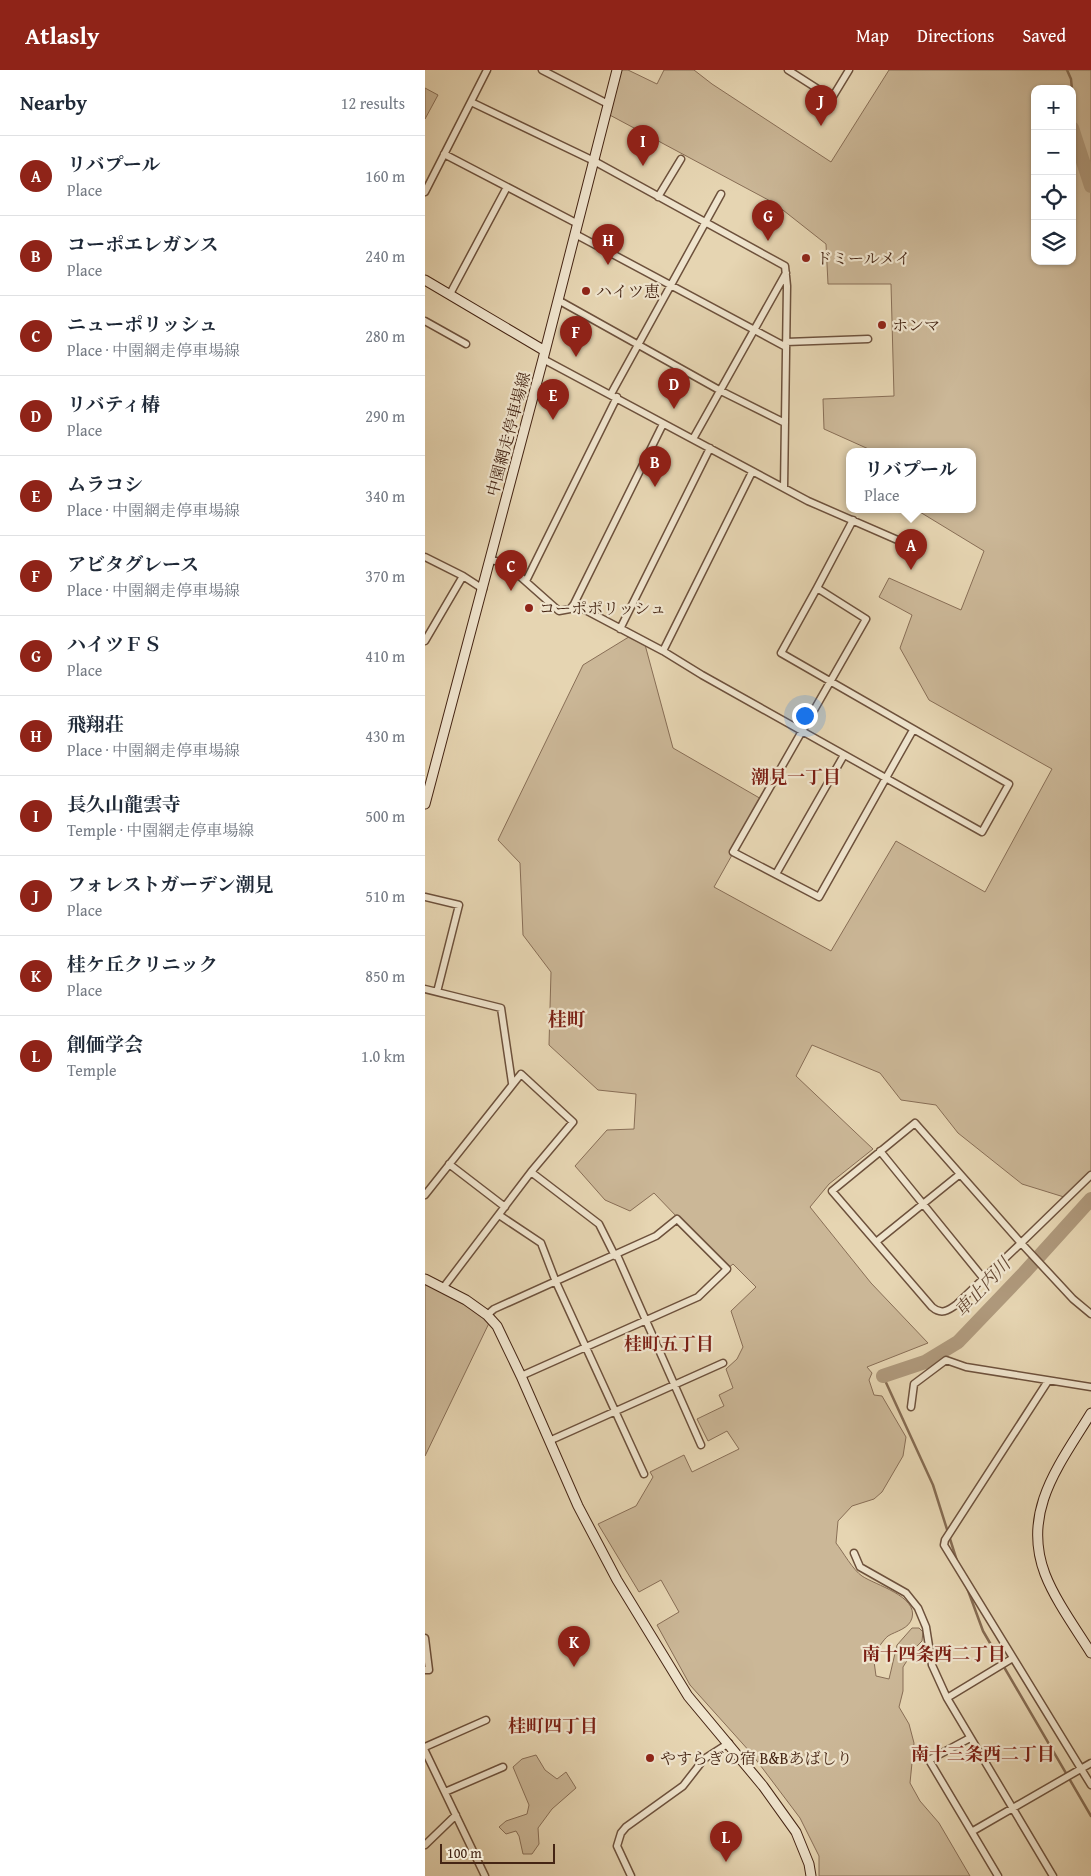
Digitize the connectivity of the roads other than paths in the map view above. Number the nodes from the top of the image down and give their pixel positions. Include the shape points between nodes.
1 (487, 70) edge
2 (542, 70) edge
3 (617, 70) edge
4 (788, 70) edge
5 (849, 70) edge
6 (471, 102) junction
7 (608, 104) junction
8 (444, 154) junction
9 (681, 158) dead end
10 (594, 162) junction
11 (507, 187) junction
12 (425, 192) edge
13 (721, 194) dead end
14 (658, 197) junction
15 (704, 223) junction
16 (577, 224) junction
17 (575, 234) junction
18 (787, 272) junction
19 (425, 280) edge
20 (670, 285) junction
21 (450, 294) junction
22 (558, 300) junction
23 (425, 321) edge
24 (752, 330) junction
25 (868, 339) dead end
26 (466, 344) dead end
27 (786, 345) junction
28 (638, 346) junction
29 (544, 355) junction
30 (721, 391) junction
31 (614, 396) junction
32 (785, 423) junction
33 (663, 424) junction
34 (693, 439) junction
35 (710, 448) junction
36 (752, 472) junction
37 (784, 488) junction
38 (853, 520) junction
39 (909, 545) dead end
40 (425, 559) edge
41 (491, 560) junction
42 (463, 576) junction
43 (526, 582) junction
44 (817, 588) junction
45 (483, 589) junction
46 (574, 604) junction
47 (620, 629) junction
48 (425, 642) edge
49 (663, 651) junction
50 (830, 682) junction
51 (913, 730) junction
52 (802, 731) junction
53 (844, 755) junction
54 (886, 779) junction
55 (425, 804) edge
56 (776, 874) junction
57 (425, 896) edge
58 (425, 989) edge
59 (437, 992) junction
60 (512, 1083) junction
61 (880, 1151) junction
62 (449, 1164) junction
63 (531, 1172) junction
64 (960, 1174) junction
65 (1091, 1176) edge
66 (425, 1194) edge
67 (923, 1204) junction
68 (505, 1207) junction
69 (499, 1215) junction
70 (876, 1242) junction
71 (1021, 1243) junction
72 (616, 1256) junction
73 (425, 1278) edge
74 (984, 1279) junction
75 (556, 1282) junction
76 (443, 1288) junction
77 (1091, 1314) edge
78 (487, 1316) junction
79 (646, 1321) junction
80 (586, 1347) junction
81 (723, 1363) dead end
82 (521, 1376) junction
83 (1048, 1381) junction
84 (674, 1385) junction
85 (1091, 1387) edge
86 (911, 1407) dead end
87 (615, 1412) junction
88 (1091, 1413) edge
89 (549, 1441) junction
90 (701, 1445) dead end
91 (644, 1474) dead end
92 (853, 1553) dead end
93 (425, 1638) edge
94 (1091, 1653) edge
95 (1013, 1658) junction
96 (425, 1670) edge
97 (947, 1698) junction
98 (486, 1720) dead end
99 (971, 1738) junction
100 (729, 1744) junction
101 (425, 1749) edge
102 (1091, 1763) edge
103 (503, 1766) dead end
104 (1081, 1768) junction
105 (1091, 1785) edge
106 (445, 1792) junction
107 (1013, 1808) junction
108 (456, 1814) junction
109 (973, 1831) junction
110 (425, 1845) edge
111 (485, 1876) edge
112 (631, 1876) edge
113 (811, 1876) edge
114 (999, 1876) edge
115 (1053, 1876) edge

1 - 6 street
2 - 7 street
3 - 7 street, 中園網走停車場線
4 - 5 street via 833,98
6 - 8 street
6 - 10 street
7 - 10 street, 中園網走停車場線
8 - 11 street
8 - 12 street
9 - 14 street
10 - 14 street
10 - 16 street, 中園網走停車場線
11 - 16 street
11 - 21 street
13 - 15 street
14 - 15 street
15 - 18 street via 785,266
15 - 20 street
16 - 17 street, 中園網走停車場線
17 - 20 street
17 - 22 street, 中園網走停車場線
18 - 24 street
18 - 27 street
19 - 21 street
20 - 24 street
20 - 28 street
21 - 29 street
22 - 28 street
22 - 29 street, 中園網走停車場線
23 - 26 street
24 - 27 street
24 - 30 street
25 - 27 street
27 - 32 street
28 - 30 street
28 - 31 street
29 - 31 street
29 - 41 street, 中園網走停車場線
30 - 32 street
30 - 34 street
31 - 33 street
31 - 43 street
32 - 37 street
33 - 34 street
33 - 46 street
34 - 35 street
35 - 36 street
35 - 47 street
36 - 37 street
36 - 49 street
37 - 38 street via 808,502
38 - 39 street
38 - 44 street
40 - 42 street
41 - 43 street via 505,563
41 - 45 street, 中園網走停車場線
42 - 45 street
42 - 48 street
43 - 46 street via 559,611 570,609
44 - 50 street via 866,619
44 - 50 street via 781,653
45 - 55 street, 中園網走停車場線
46 - 47 street
47 - 49 street
49 - 52 street
50 - 51 street
50 - 52 street
51 - 54 street
51 - 54 street via 1009,784 982,832
52 - 53 street
52 - 56 street via 733,852
53 - 54 street
53 - 56 street
54 - 56 street via 819,897
57 - 59 street via 459,905
58 - 59 street
59 - 60 street via 501,1008
60 - 62 street
60 - 63 street via 521,1074 573,1122
61 - 64 street via 915,1123
61 - 67 street
61 - 70 street via 832,1191
62 - 66 street
62 - 68 street
63 - 68 street
63 - 72 street via 599,1224
64 - 67 street
64 - 71 street
65 - 71 street
67 - 70 street
67 - 74 street
68 - 69 street
69 - 75 street via 541,1243
69 - 76 street
70 - 74 street via 936,1311 949,1310
71 - 74 street
71 - 77 street
72 - 75 street
72 - 79 street
72 - 79 street via 656,1236 677,1219 727,1270 698,1297
73 - 76 street
75 - 78 street via 493,1310
75 - 80 street
76 - 78 street
78 - 82 street via 497,1326
79 - 80 street
79 - 84 street
80 - 82 street
80 - 87 street
81 - 84 street
82 - 89 street
83 - 85 street
83 - 86 street via 966,1367 946,1360 914,1384
83 - 95 street via 944,1545
84 - 87 street
84 - 90 street
87 - 89 street
87 - 91 street
88 - 94 street via 1047,1487 1039,1518 1038,1540 1045,1575
89 - 100 street via 597,1543 651,1637 688,1696
92 - 97 street via 860,1567 906,1593 913,1601 926,1627 932,1665
93 - 96 street via 429,1670
95 - 97 street
95 - 104 street
97 - 99 street
98 - 101 street
99 - 107 street
99 - 109 street via 929,1760
100 - 112 street via 704,1758 683,1786 621,1833 617,1846
100 - 113 street via 795,1832
101 - 106 street
102 - 104 street
103 - 106 street
104 - 105 street
104 - 107 street
106 - 108 street
107 - 109 street
107 - 115 street
108 - 110 street
108 - 111 street
109 - 114 street

